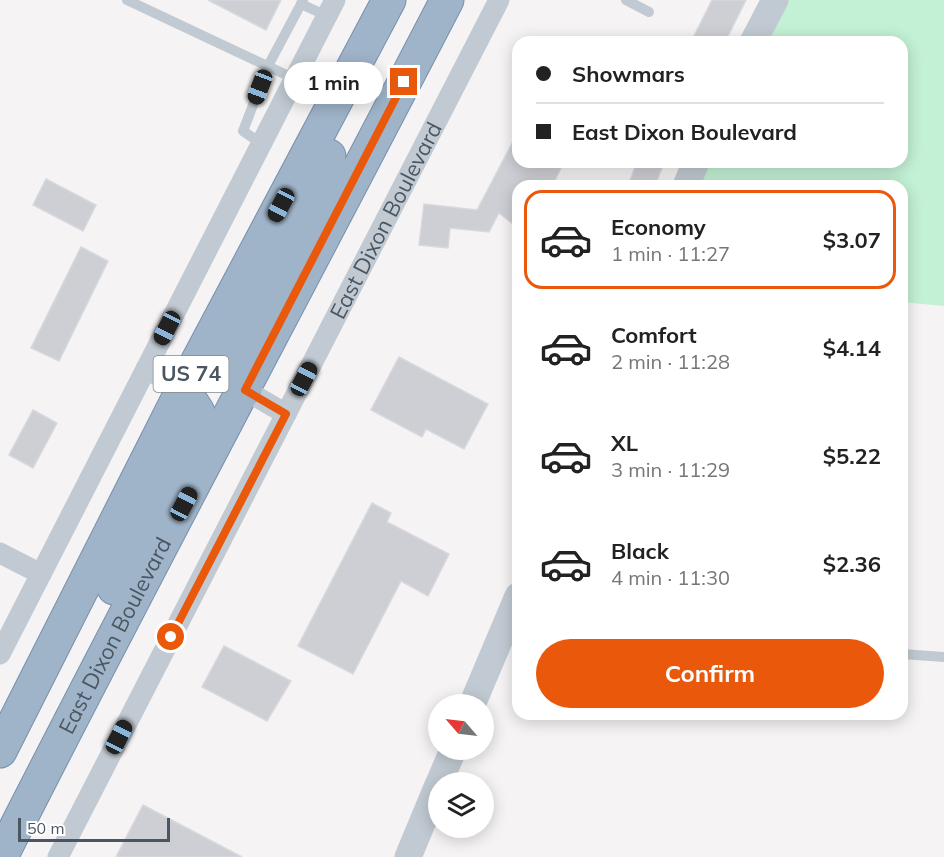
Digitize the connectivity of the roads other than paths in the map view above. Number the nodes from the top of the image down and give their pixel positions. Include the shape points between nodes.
1 (127, 0) edge
2 (388, 0) edge
3 (447, 0) edge
4 (499, 0) edge
5 (626, 0) edge
6 (775, 0) edge
7 (302, 2) edge
8 (331, 8) edge
9 (649, 12) dead end
10 (756, 36) edge
11 (268, 66) junction
12 (295, 79) junction
13 (346, 82) junction
14 (262, 144) junction
15 (146, 369) junction
16 (183, 389) junction
17 (245, 390) junction
18 (286, 414) junction
19 (0, 553) edge
20 (41, 574) junction
21 (512, 618) edge
22 (0, 654) edge
23 (908, 654) edge
24 (944, 657) edge
25 (88, 685) junction
26 (477, 694) edge
27 (0, 751) edge
28 (428, 808) edge
29 (1, 857) edge
30 (58, 857) edge
31 (408, 857) edge

1 - 11 lane
2 - 13 highway, US 74
3 - 17 highway, East Dixon Boulevard / US 74
4 - 18 street, East Dixon Boulevard
5 - 9 lane
6 - 10 street
7 - 8 lane
7 - 11 lane
8 - 12 street
11 - 12 lane
11 - 14 lane via 243,130
12 - 14 street
13 - 16 highway, US 74
13 - 17 highway via 328,158 285,256 232,358 231,375
14 - 15 street
15 - 16 street
15 - 20 street
16 - 25 highway via 198,412 196,424 114,587 99,624
16 - 27 highway, US 74
17 - 18 street
17 - 25 highway, East Dixon Boulevard / US 74
18 - 30 street, East Dixon Boulevard
19 - 20 street
20 - 22 street
21 - 26 street
23 - 24 lane
25 - 29 highway, East Dixon Boulevard / US 74
28 - 31 street

